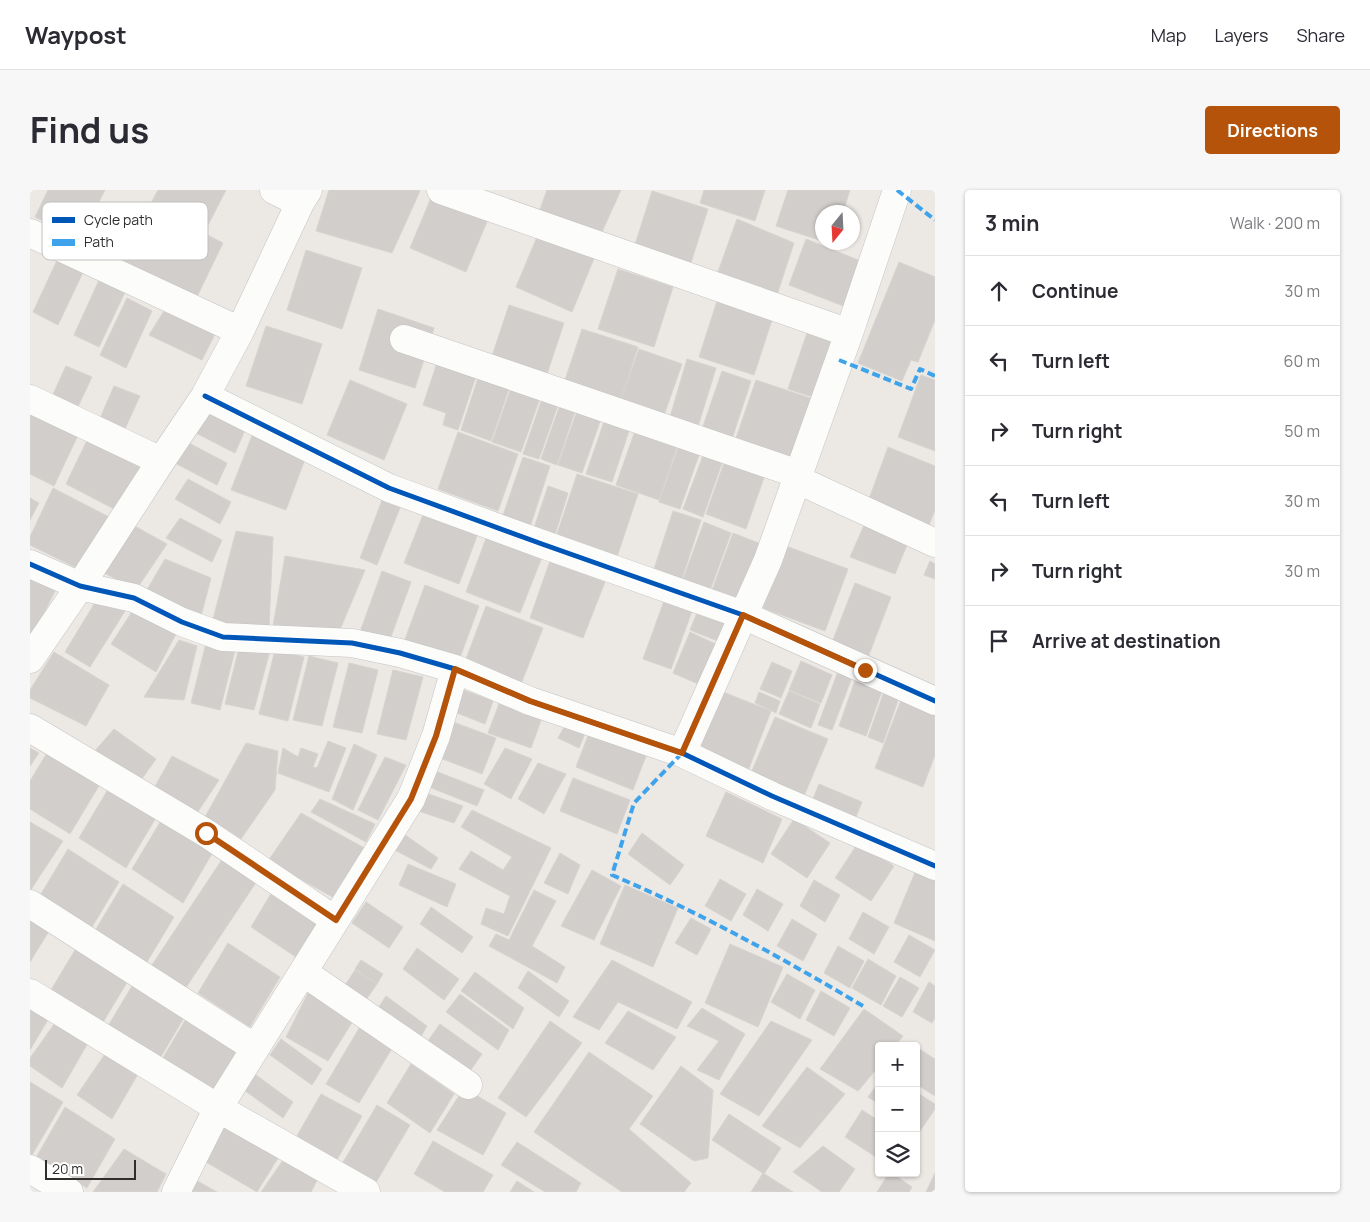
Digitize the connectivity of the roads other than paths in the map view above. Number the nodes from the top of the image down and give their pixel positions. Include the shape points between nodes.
1 (274, 190) edge
2 (441, 190) edge
3 (897, 190) edge
4 (304, 196) edge
5 (30, 233) edge
6 (42, 239) edge
7 (87, 260) edge
8 (240, 332) junction
9 (849, 332) junction
10 (404, 339) dead end
11 (205, 396) junction
12 (30, 398) edge
13 (161, 461) junction
14 (797, 477) junction
15 (935, 543) edge
16 (30, 564) edge
17 (80, 586) junction
18 (743, 615) junction
19 (30, 659) edge
20 (455, 669) junction
21 (935, 701) edge
22 (30, 728) edge
23 (682, 753) junction
24 (935, 866) edge
25 (30, 904) edge
26 (336, 920) junction
27 (303, 972) junction
28 (30, 993) edge
29 (255, 1048) junction
30 (468, 1085) dead end
31 (218, 1108) junction
32 (30, 1169) edge
33 (69, 1192) edge
34 (176, 1192) edge
35 (366, 1192) edge

1 - 4 street
2 - 9 street
3 - 9 street
4 - 8 street
5 - 6 street
7 - 8 street
8 - 11 street
9 - 14 street
10 - 14 street
11 - 13 street
11 - 18 street via 390,488
12 - 13 street
13 - 17 street
14 - 15 street
14 - 18 street via 768,560
16 - 17 street
17 - 19 street
17 - 20 street via 134,598 182,622 223,637 352,643
18 - 21 street
18 - 23 street
20 - 23 street via 530,701
20 - 26 street via 436,736 411,799
22 - 26 street via 206,833
23 - 24 street via 772,796
25 - 29 street
26 - 27 street
27 - 29 street
27 - 30 street
28 - 31 street
29 - 31 street
31 - 34 street
31 - 35 street
32 - 33 street

